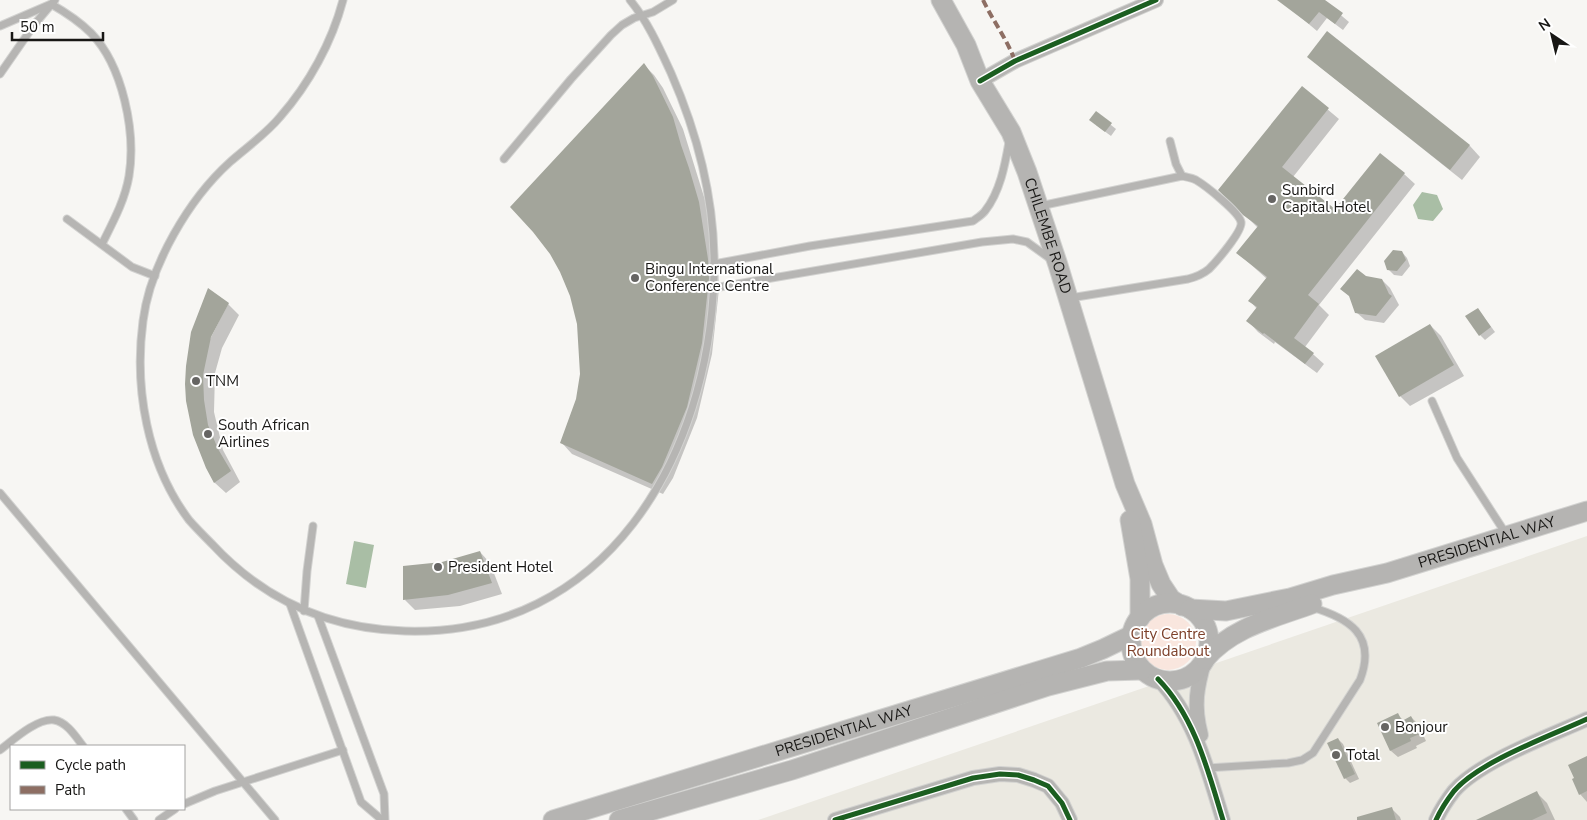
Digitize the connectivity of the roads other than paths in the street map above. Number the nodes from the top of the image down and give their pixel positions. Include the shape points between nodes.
1 (343, 0) edge
2 (630, 0) edge
3 (673, 0) edge
4 (941, 0) edge
5 (1156, 0) edge
6 (53, 2) edge
7 (642, 16) junction
8 (0, 26) edge
9 (0, 74) edge
10 (980, 81) junction
11 (1011, 132) junction
12 (1170, 141) dead end
13 (504, 159) dead end
14 (1182, 176) junction
15 (1039, 206) junction
16 (67, 219) dead end
17 (102, 244) junction
18 (714, 264) junction
19 (1058, 265) junction
20 (155, 276) junction
21 (714, 288) junction
22 (1068, 298) junction
23 (1432, 401) dead end
24 (1125, 484) junction
25 (0, 492) edge
26 (1587, 511) edge
27 (313, 526) dead end
28 (1507, 537) junction
29 (1387, 573) junction
30 (290, 604) junction
31 (1307, 606) junction
32 (1186, 607) junction
33 (304, 611) junction
34 (318, 616) junction
35 (1136, 627) junction
36 (1205, 659) junction
37 (1150, 675) junction
38 (1587, 719) edge
39 (82, 745) edge
40 (0, 750) edge
41 (343, 750) junction
42 (1207, 768) junction
43 (244, 782) junction
44 (185, 804) edge
45 (174, 810) edge
46 (159, 820) edge
47 (275, 820) edge
48 (384, 820) edge
49 (553, 820) edge
50 (619, 820) edge
51 (835, 820) edge
52 (1070, 820) edge
53 (1223, 820) edge
54 (1436, 820) edge

1 - 20 lane via 330,38 305,82 280,117 214,177 184,218
2 - 7 lane
3 - 7 lane
4 - 10 main road, CHILEMBE ROAD via 966,45
5 - 10 street via 1015,60
6 - 8 lane
6 - 9 lane
6 - 17 lane via 102,47 127,111 131,146 129,177 116,216
7 - 13 lane via 622,24 611,35
7 - 18 lane via 674,80 700,154 711,203
10 - 11 main road, CHILEMBE ROAD
11 - 15 main road, CHILEMBE ROAD
11 - 18 lane via 1005,167 992,201 984,213 973,220
12 - 14 lane
14 - 15 lane
14 - 22 lane via 1195,179 1236,213 1242,224 1209,268 1188,279
15 - 19 main road, CHILEMBE ROAD
16 - 17 lane
17 - 20 lane via 132,266
18 - 21 lane
19 - 21 lane via 1027,242 1013,239
19 - 22 main road, CHILEMBE ROAD
20 - 30 lane via 144,308 139,371 143,412 158,464 189,520 219,552 257,584
21 - 34 lane via 699,384 675,450 635,522 595,566 534,606 464,628 427,632 388,631
22 - 24 main road, CHILEMBE ROAD
23 - 28 lane via 1457,458
24 - 32 main road via 1161,584 1171,598
24 - 35 main road via 1140,579
25 - 43 lane
26 - 28 main road, PRESIDENTIAL WAY
27 - 33 lane
28 - 29 main road, PRESIDENTIAL WAY
29 - 31 main road, PRESIDENTIAL WAY
29 - 32 main road, PRESIDENTIAL WAY via 1245,608 1226,611
30 - 33 lane
30 - 41 lane
31 - 36 main road, PRESIDENTIAL WAY via 1245,628 1216,646
31 - 42 lane via 1339,617 1360,636 1366,658 1360,680 1313,753 1302,760
32 - 35 main road via 1173,604 1154,607
32 - 36 main road via 1198,615 1207,631
33 - 34 lane
34 - 48 lane via 384,794
35 - 37 main road via 1133,654 1136,662
35 - 49 main road, PRESIDENTIAL WAY via 1103,649 1081,658
36 - 37 main road via 1194,673 1176,681
36 - 42 street via 1198,684 1196,710
37 - 42 street via 1181,708
37 - 50 main road, PRESIDENTIAL WAY via 1107,671 1048,686 792,770
38 - 54 street via 1472,775 1455,790
39 - 40 lane via 67,726 56,720 34,725
41 - 43 lane
41 - 48 lane via 361,802
42 - 53 street
43 - 44 lane
43 - 47 lane
45 - 46 lane
51 - 52 street via 973,778 1000,774 1018,775 1048,786 1062,803

